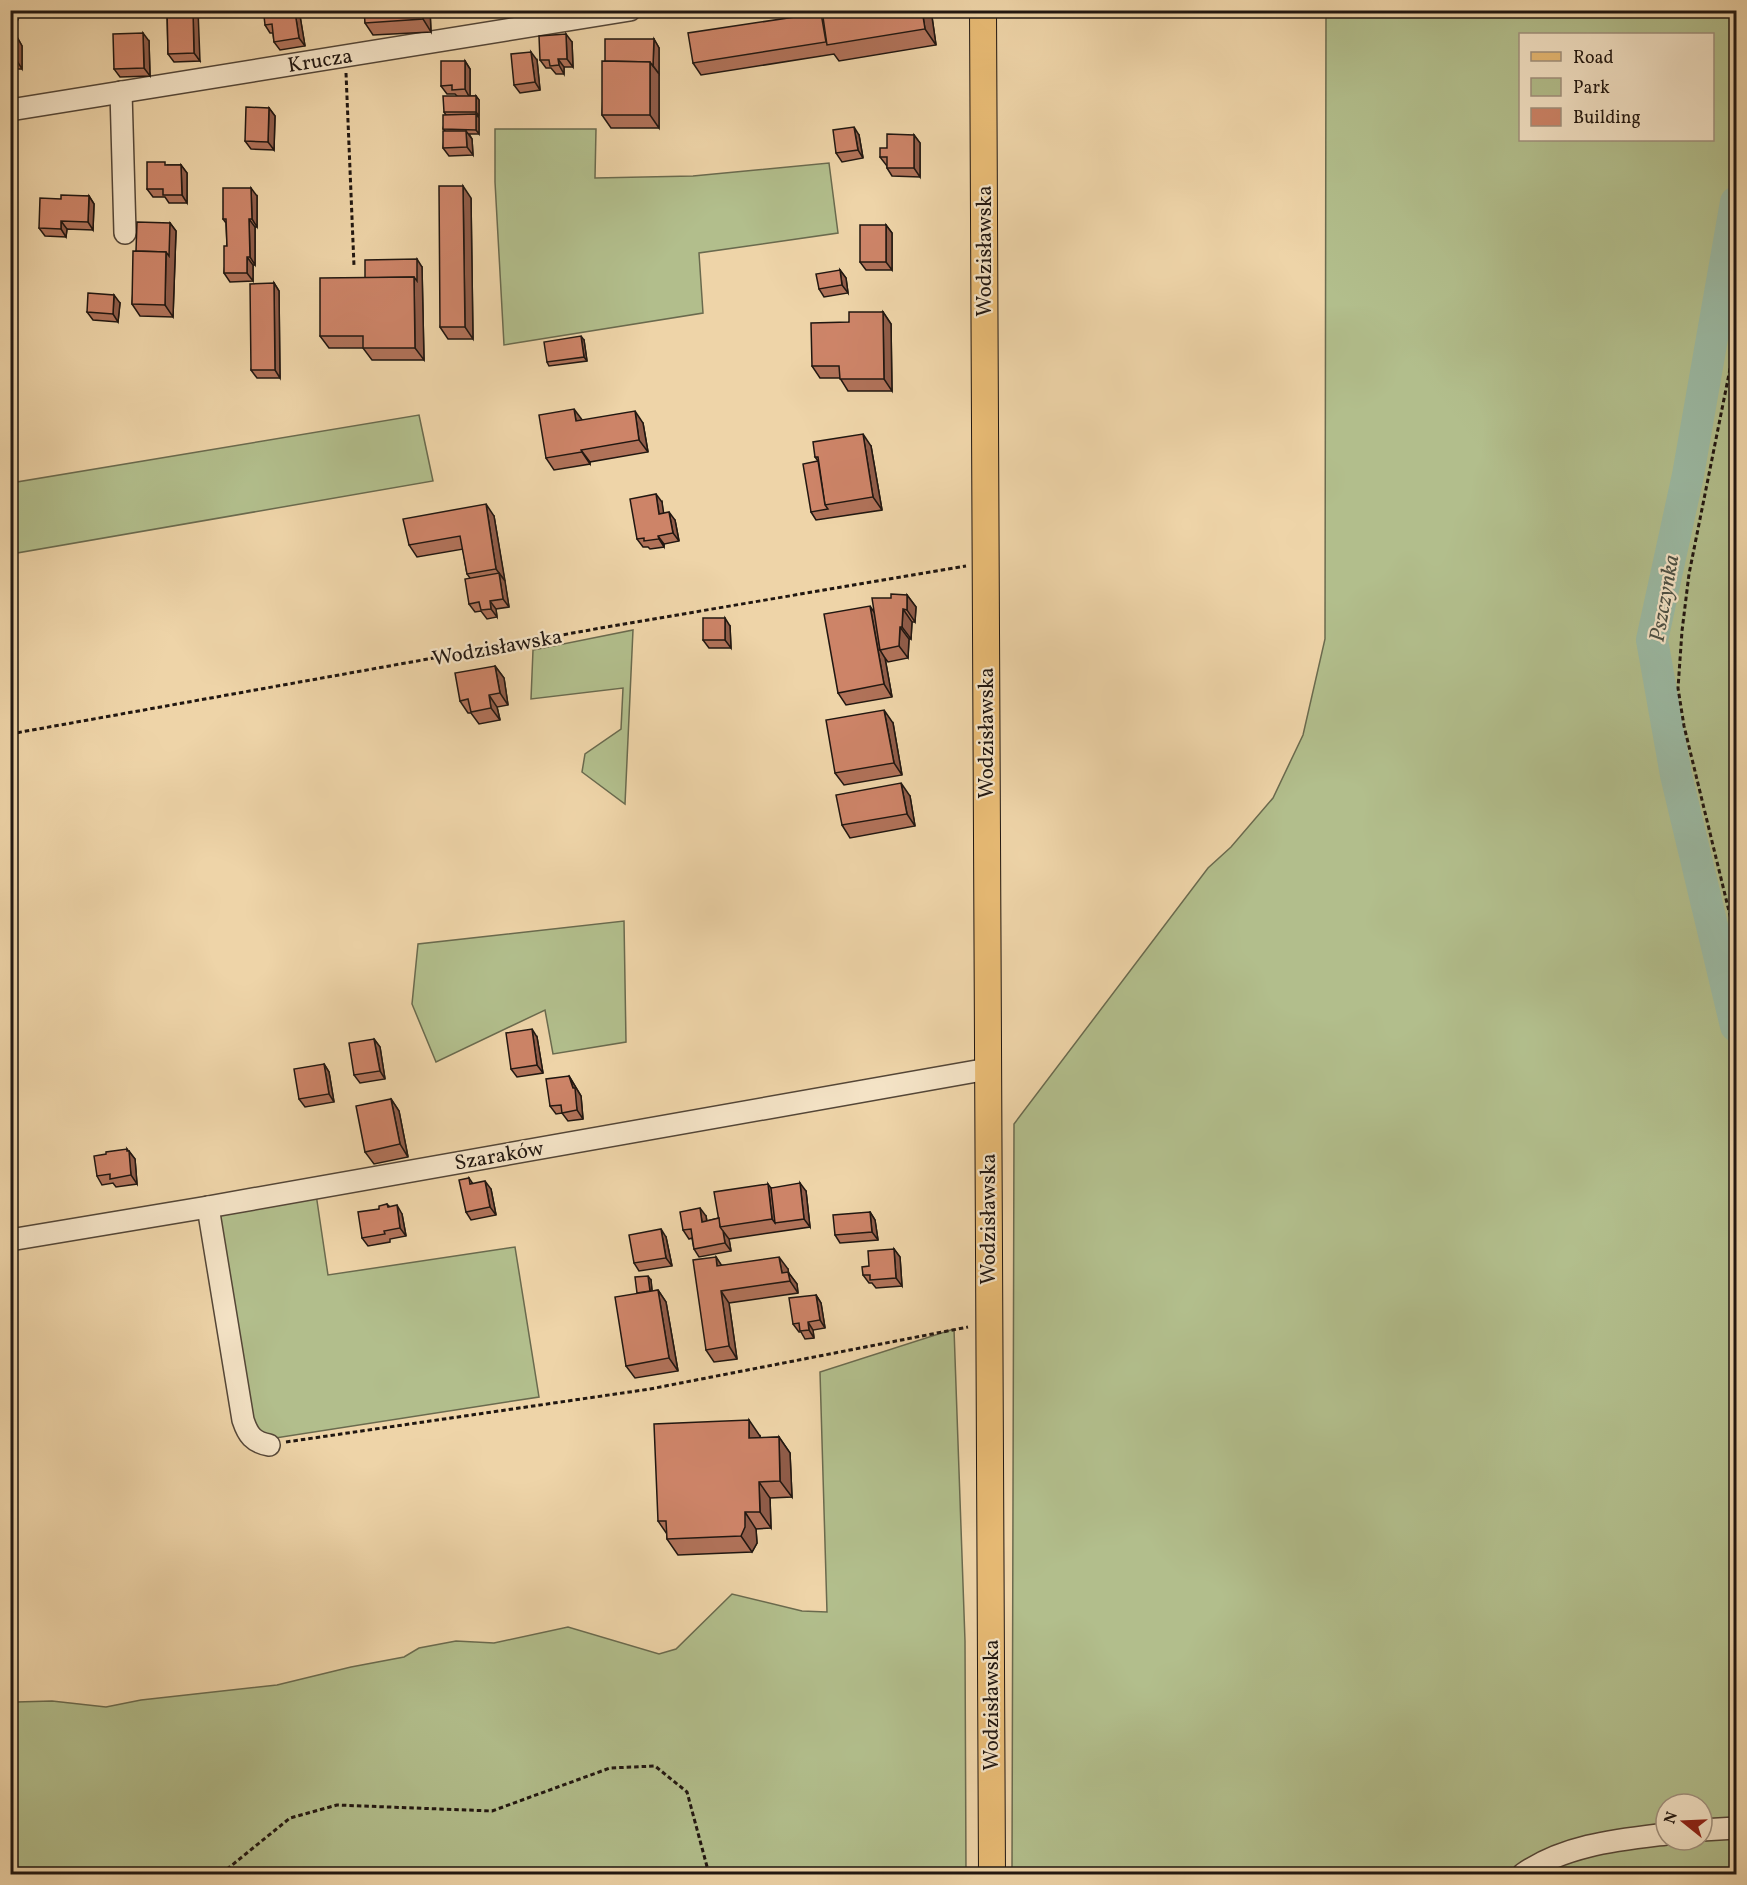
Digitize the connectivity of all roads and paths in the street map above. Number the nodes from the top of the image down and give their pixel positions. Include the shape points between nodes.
1 (630, 10) edge
2 (983, 10) edge
3 (345, 56) junction
4 (121, 92) junction
5 (10, 110) edge
6 (125, 233) dead end
7 (354, 266) dead end
8 (1737, 339) edge
9 (985, 563) junction
10 (10, 734) edge
11 (1737, 940) edge
12 (988, 1069) junction
13 (201, 1208) junction
14 (10, 1240) edge
15 (989, 1322) junction
16 (269, 1445) joint
17 (1737, 1828) edge
18 (1714, 1829) edge
19 (1654, 1836) edge
20 (221, 1875) edge
21 (709, 1875) edge
22 (992, 1875) edge
23 (1523, 1875) edge

1 - 3 street, Krucza
2 - 9 main road, Wodzisławska
3 - 4 street, Krucza
3 - 7 path
4 - 5 street, Krucza
4 - 6 street
8 - 11 path via 1689,574 1678,687 1686,736
9 - 10 path, Wodzisławska
9 - 12 main road, Wodzisławska
12 - 13 street, Szaraków
12 - 15 main road, Wodzisławska
13 - 14 street, Szaraków
13 - 16 street via 246,1431 252,1439
15 - 16 path via 650,1389
15 - 22 main road, Wodzisławska
17 - 18 street
19 - 23 street via 1564,1852
20 - 21 path via 290,1818 337,1805 492,1810 610,1768 655,1766 687,1792

